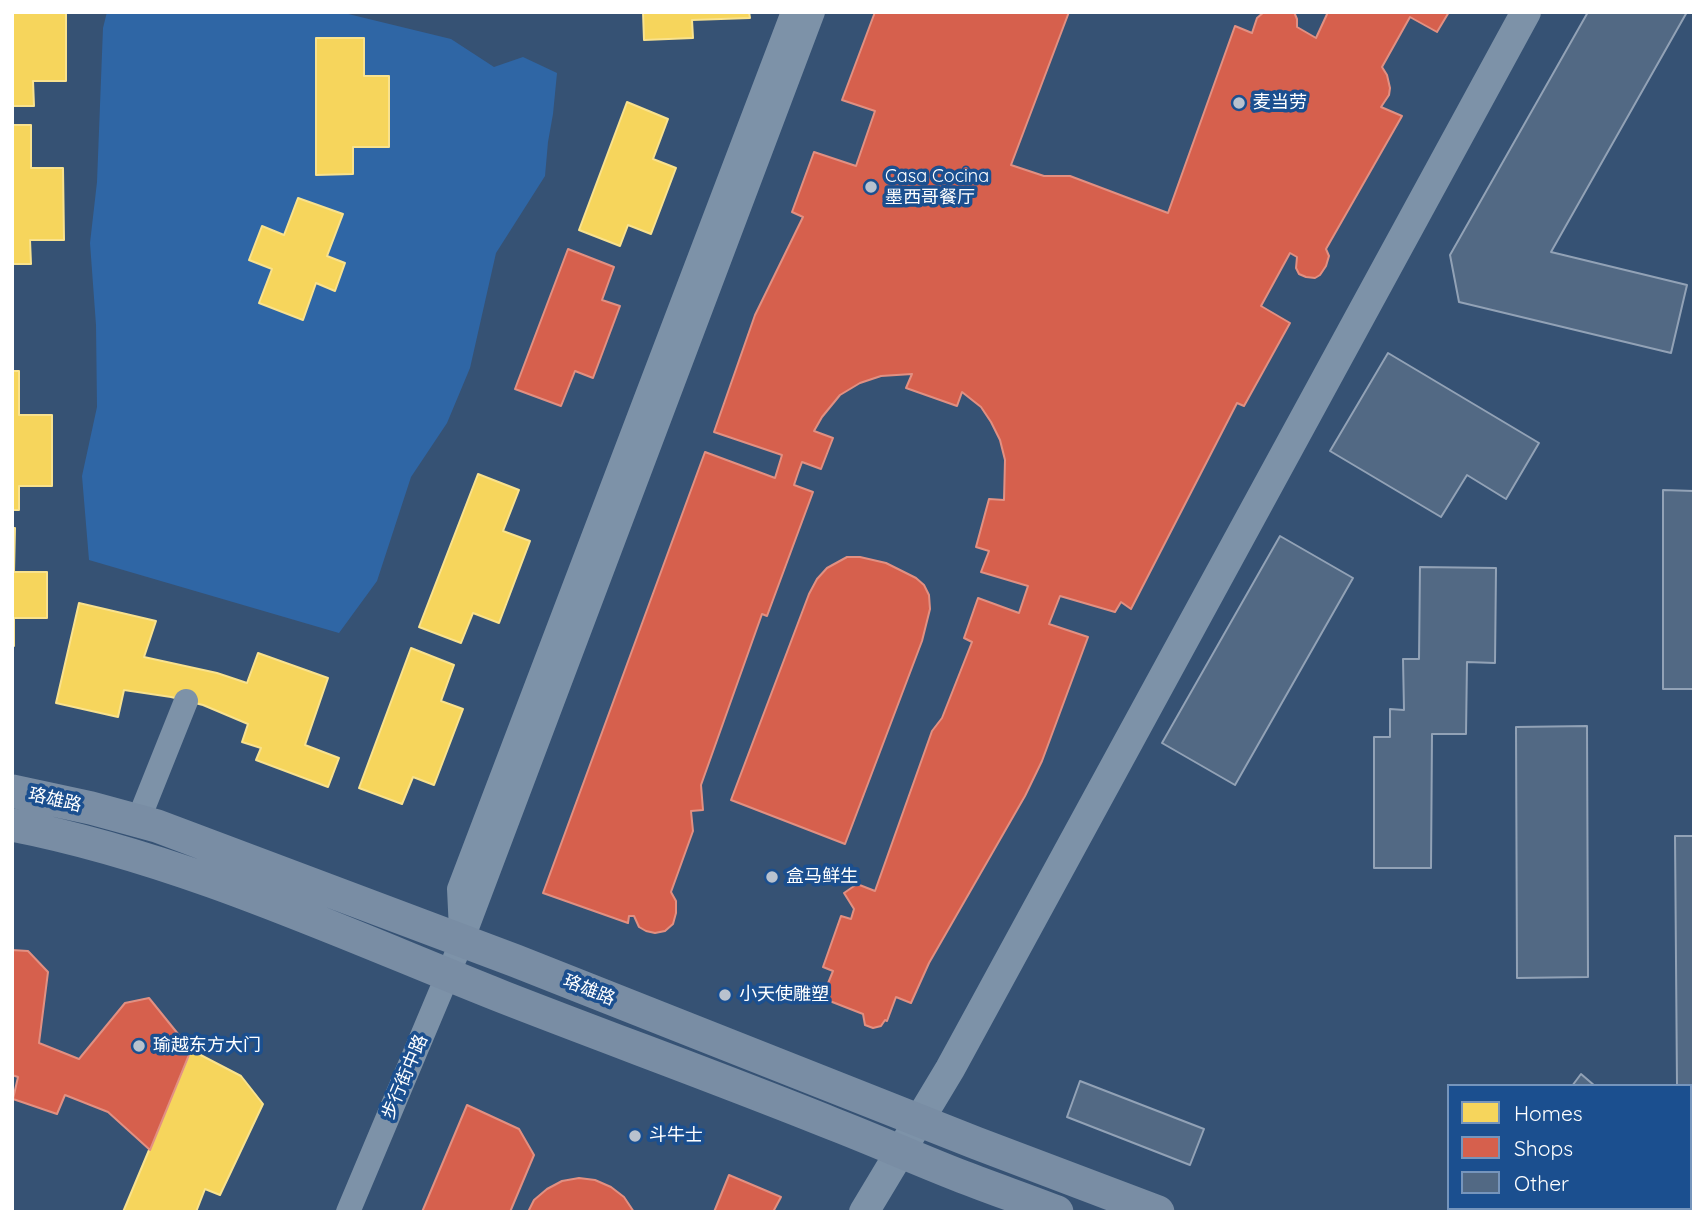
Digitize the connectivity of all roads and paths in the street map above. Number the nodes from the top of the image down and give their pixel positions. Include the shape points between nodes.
1 (793, 12) edge
2 (813, 12) edge
3 (1506, 12) edge
4 (1526, 12) edge
5 (186, 701) dead end
6 (12, 790) edge
7 (138, 821) junction
8 (12, 825) edge
9 (462, 941) junction
10 (448, 974) junction
11 (912, 1118) junction
12 (896, 1149) junction
13 (348, 1212) edge
14 (864, 1212) edge
15 (1057, 1212) edge
16 (1158, 1212) edge

1 - 9 street via 459,890
2 - 9 street, 步行街中路
3 - 11 street via 941,1042
4 - 11 street via 950,1069
5 - 7 street
6 - 7 main road, 珞雄路
7 - 9 main road, 珞雄路
8 - 10 main road, 珞雄路 via 129,854 204,879
9 - 10 street, 步行街中路
9 - 11 main road, 珞雄路
10 - 12 main road, 珞雄路
10 - 13 street, 步行街中路
11 - 12 street
11 - 16 main road, 珞雄路
12 - 14 street
12 - 15 main road, 珞雄路

